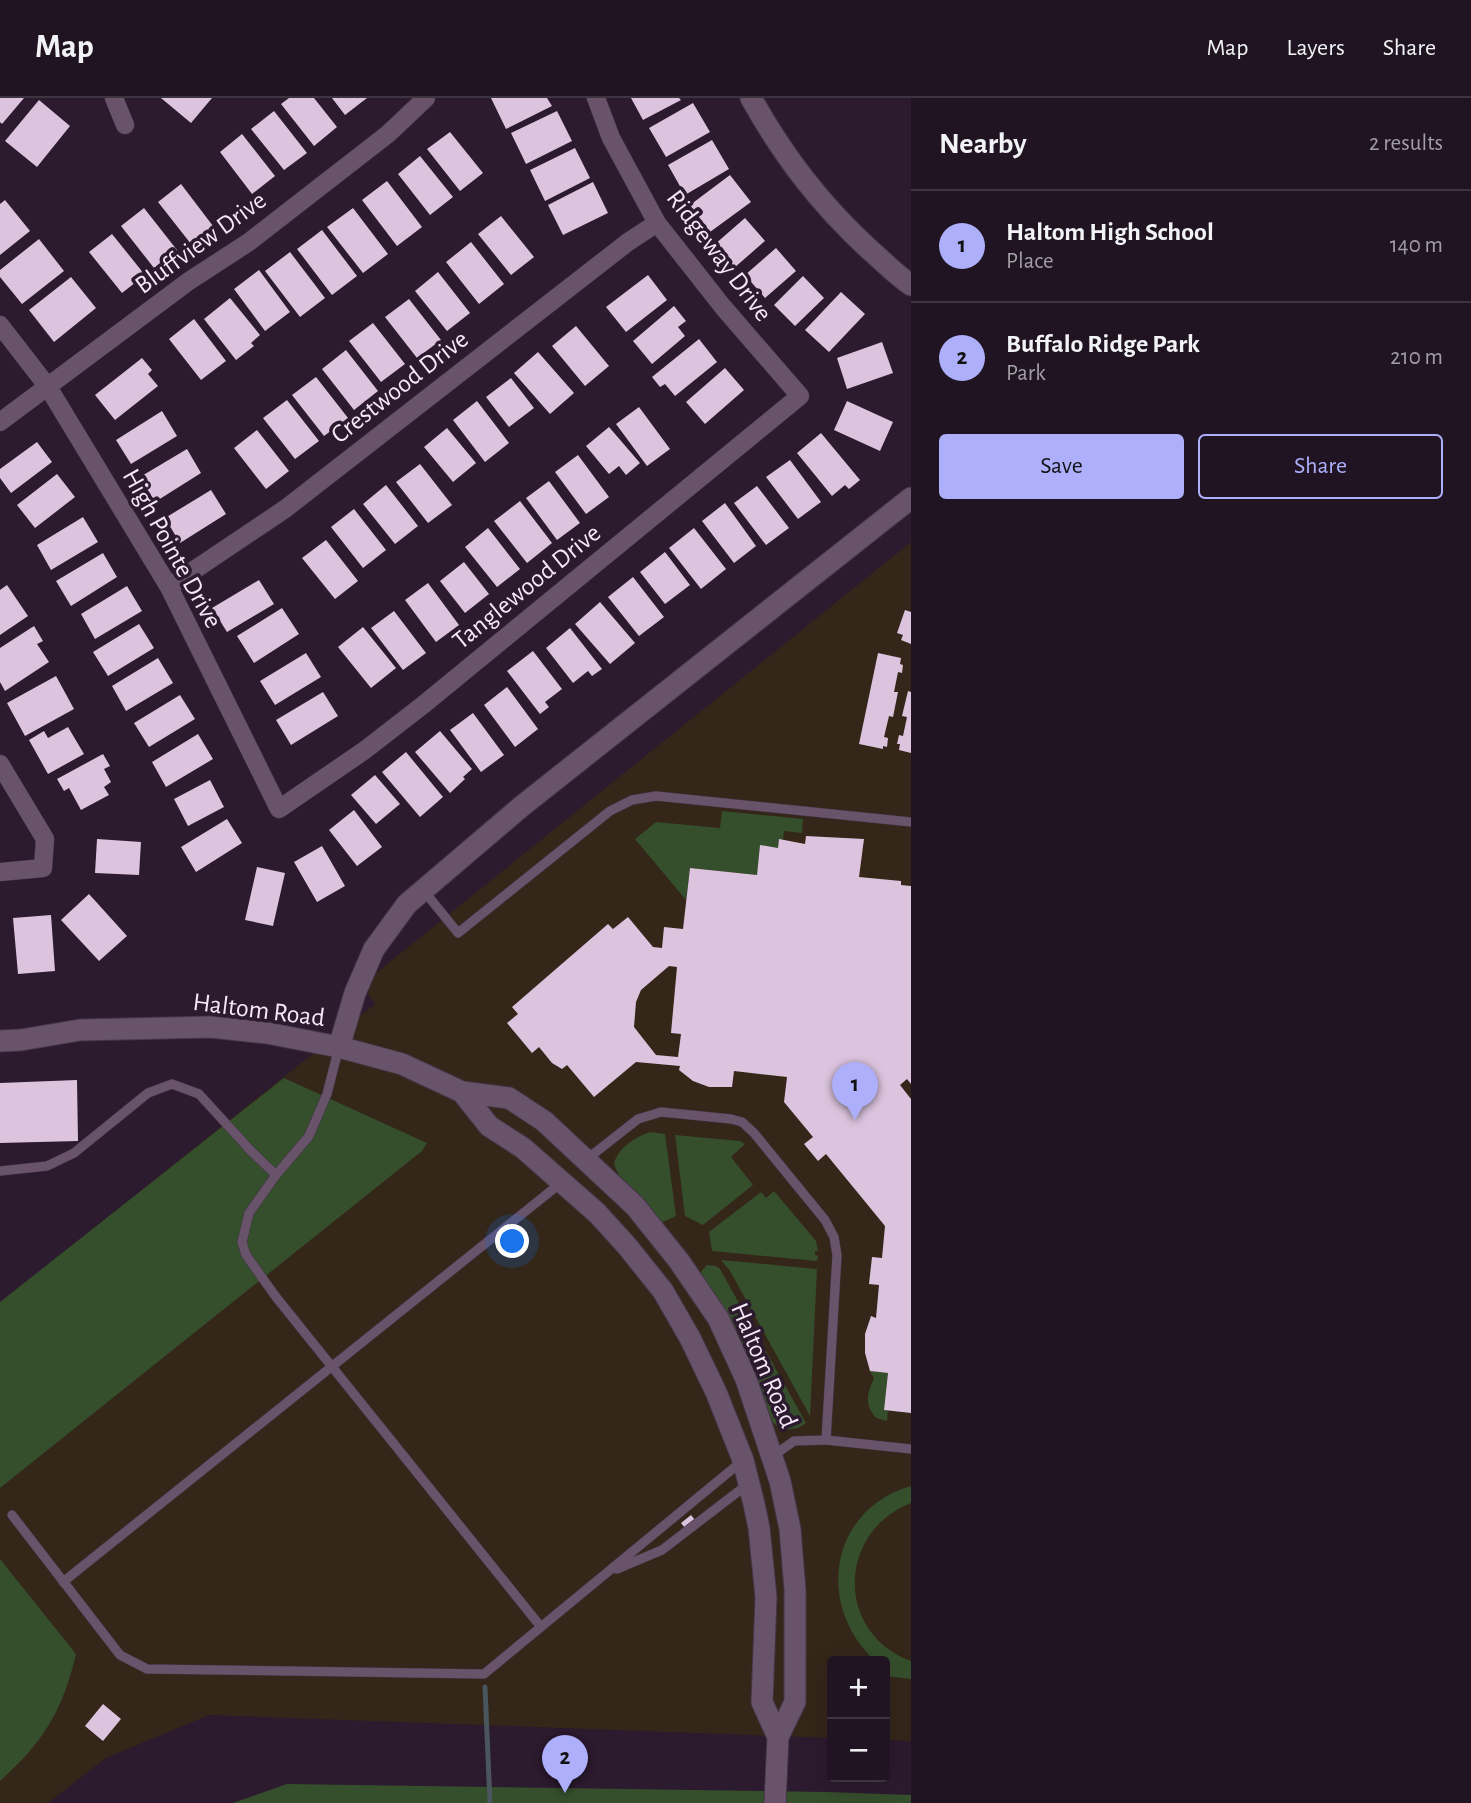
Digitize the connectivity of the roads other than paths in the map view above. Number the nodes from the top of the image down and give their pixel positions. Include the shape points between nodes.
1 (114, 98) edge
2 (596, 98) edge
3 (751, 98) edge
4 (418, 100) edge
5 (125, 125) dead end
6 (657, 223) junction
7 (911, 285) edge
8 (0, 325) edge
9 (48, 387) junction
10 (800, 396) joint
11 (0, 422) edge
12 (911, 498) edge
13 (169, 587) junction
14 (0, 764) edge
15 (279, 809) joint
16 (911, 822) edge
17 (0, 872) edge
18 (424, 890) junction
19 (0, 1041) edge
20 (339, 1047) junction
21 (462, 1092) junction
22 (587, 1159) junction
23 (0, 1171) edge
24 (276, 1175) junction
25 (562, 1182) junction
26 (332, 1367) junction
27 (826, 1440) junction
28 (911, 1449) edge
29 (773, 1455) junction
30 (743, 1461) junction
31 (748, 1484) junction
32 (12, 1515) dead end
33 (609, 1572) junction
34 (63, 1582) junction
35 (541, 1627) junction
36 (778, 1737) junction
37 (775, 1803) edge

1 - 5 street
2 - 6 street, Ridgeway Drive via 611,138
3 - 7 main road via 797,172 840,222
4 - 9 street, Bluffview Drive via 388,134 249,242
6 - 10 street, Ridgeway Drive
6 - 13 street, Crestwood Drive via 285,509
8 - 9 street, High Pointe Drive
9 - 11 street, Bluffview Drive
9 - 13 street, High Pointe Drive
10 - 15 street, Tanglewood Drive via 423,705
12 - 18 main road via 522,806
13 - 15 street, High Pointe Drive
14 - 17 street via 45,839 43,868
16 - 18 lane via 656,796 632,800 610,811 458,933
18 - 20 main road via 407,904 374,949
19 - 20 main road, Haltom Road via 80,1030 211,1027
20 - 21 main road, Haltom Road via 402,1064
20 - 24 lane via 327,1094 309,1136
21 - 22 main road, Haltom Road via 509,1098
21 - 25 main road, Haltom Road via 489,1126
22 - 25 main road
22 - 27 lane via 638,1119 661,1112 731,1119 754,1133 834,1237 837,1255
22 - 29 main road, Haltom Road via 635,1206 718,1318
23 - 24 lane via 47,1166 75,1153 148,1093 172,1084 199,1094
24 - 26 lane via 249,1213 242,1241 246,1255
25 - 26 lane
25 - 30 main road, Haltom Road via 597,1213 663,1292 710,1380
26 - 34 lane
26 - 35 lane
27 - 28 lane
27 - 29 lane via 794,1441
29 - 30 main road
29 - 31 main road
29 - 36 main road, Haltom Road via 790,1529 794,1590 795,1702
30 - 31 main road, Haltom Road
30 - 33 lane
31 - 33 lane via 662,1550
31 - 36 main road, Haltom Road via 759,1528 766,1597 762,1702
32 - 34 lane
33 - 35 lane
34 - 35 lane via 120,1654 147,1670 484,1674
36 - 37 main road, Haltom Road

